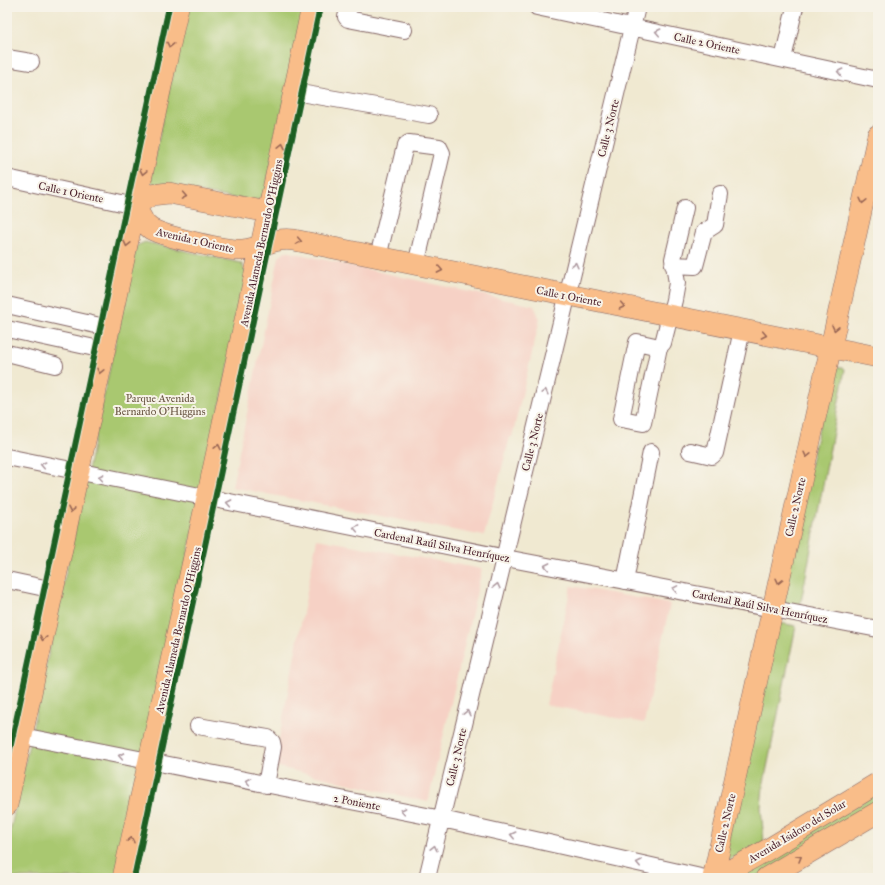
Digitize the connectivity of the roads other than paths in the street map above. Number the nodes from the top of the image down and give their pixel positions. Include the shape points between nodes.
1 (178, 7) edge
2 (312, 7) edge
3 (349, 7) edge
4 (536, 7) edge
5 (637, 7) edge
6 (795, 7) edge
7 (633, 27) junction
8 (404, 30) dead end
9 (7, 58) edge
10 (783, 59) junction
11 (31, 62) dead end
12 (878, 80) edge
13 (294, 92) junction
14 (429, 115) dead end
15 (878, 135) edge
16 (7, 178) edge
17 (720, 194) dead end
18 (135, 206) junction
19 (685, 208) dead end
20 (268, 212) junction
21 (261, 245) junction
22 (378, 257) junction
23 (416, 265) junction
24 (673, 265) junction
25 (568, 296) junction
26 (7, 306) edge
27 (670, 316) junction
28 (109, 328) junction
29 (7, 329) edge
30 (742, 330) junction
31 (659, 347) junction
32 (831, 348) junction
33 (104, 350) junction
34 (7, 353) edge
35 (878, 357) edge
36 (55, 365) dead end
37 (690, 450) dead end
38 (651, 452) dead end
39 (7, 457) edge
40 (79, 472) junction
41 (207, 498) junction
42 (504, 557) junction
43 (7, 580) edge
44 (625, 580) junction
45 (54, 590) junction
46 (773, 608) junction
47 (878, 629) edge
48 (198, 726) dead end
49 (14, 735) edge
50 (149, 762) junction
51 (10, 778) edge
52 (878, 783) edge
53 (266, 785) junction
54 (7, 805) edge
55 (878, 812) edge
56 (442, 819) junction
57 (123, 878) edge
58 (427, 878) edge
59 (705, 878) edge
60 (714, 878) edge
61 (766, 878) edge

1 -> 18 main road
2 - 13 main road, Avenida Alameda Bernardo O'Higgins
3 - 8 street via 346,17 348,19
4 - 7 street, Calle 2 Oriente
5 - 7 street, Calle 3 Norte
6 - 10 street
10 -> 7 street, Calle 2 Oriente
25 -> 7 street, Calle 3 Norte
9 - 11 street
12 -> 10 street, Calle 2 Oriente
13 - 14 street
20 -> 13 main road, Avenida Alameda Bernardo O'Higgins
15 -> 32 main road, Calle 2 Norte
16 - 18 street, Calle 1 Oriente
17 - 24 street via 715,225 704,232 694,266
18 -> 20 main road via 151,195 170,193
18 - 21 main road, Avenida 1 Oriente via 145,224 162,234 237,250
18 -> 28 main road
19 - 24 street
20 - 21 main road, Avenida Alameda Bernardo O'Higgins
21 -> 22 main road, Calle 1 Oriente via 285,239
41 -> 21 main road, Avenida Alameda Bernardo O'Higgins
22 - 23 main road, Calle 1 Oriente
22 - 23 street via 405,146 408,143 438,147 442,153
23 -> 25 main road, Calle 1 Oriente
24 - 27 street via 677,283
25 -> 27 main road, Calle 1 Oriente
42 -> 25 street, Calle 3 Norte
26 - 28 street
27 - 30 main road, Calle 1 Oriente
27 - 31 street via 663,343
28 - 33 main road
29 - 33 street
30 -> 32 main road, Calle 1 Oriente
30 - 37 street via 715,453 712,456
31 - 31 street via 637,342 621,419 643,424
32 - 35 main road, Calle 1 Oriente
32 -> 46 main road, Calle 2 Norte
33 -> 40 main road
34 - 36 street
38 - 44 street
40 -> 39 street, Cardenal Raúl Silva Henríquez
41 -> 40 street, Cardenal Raúl Silva Henríquez
40 -> 45 main road
42 -> 41 street, Cardenal Raúl Silva Henríquez
41 - 50 main road, Avenida Alameda Bernardo O'Higgins
44 -> 42 street, Cardenal Raúl Silva Henríquez
56 -> 42 street, Calle 3 Norte
43 - 45 street
46 -> 44 street, Cardenal Raúl Silva Henríquez
45 -> 49 main road
46 - 47 street, Cardenal Raúl Silva Henríquez
46 - 60 main road, Calle 2 Norte
48 - 53 street via 268,738 273,747
50 -> 49 street, 2 Poniente
49 - 51 main road
53 -> 50 street, 2 Poniente
57 -> 50 main road, Avenida Alameda Bernardo O'Higgins
51 - 54 main road
52 - 60 main road, Avenida Isidoro del Solar via 767,850
56 -> 53 street, 2 Poniente
61 -> 55 main road
58 -> 56 street, Calle 3 Norte
59 -> 56 street, 2 Poniente

